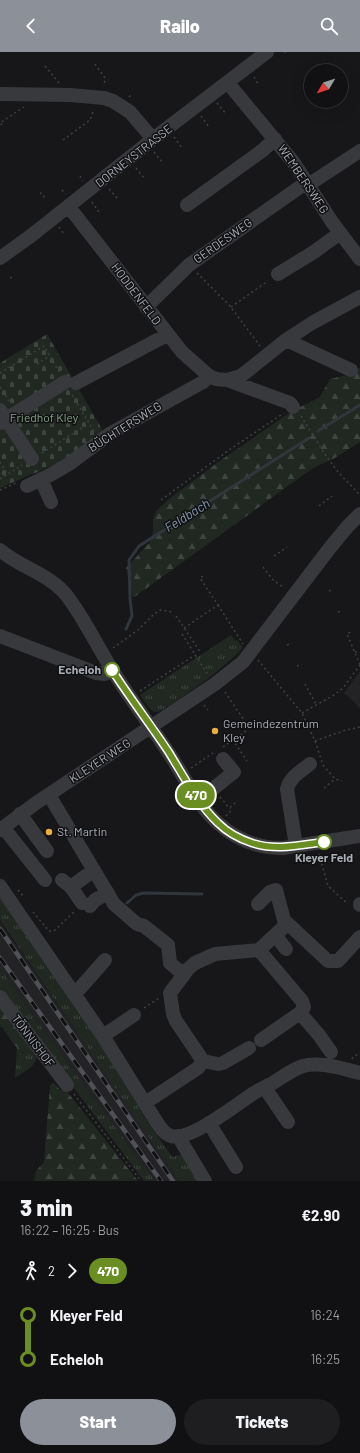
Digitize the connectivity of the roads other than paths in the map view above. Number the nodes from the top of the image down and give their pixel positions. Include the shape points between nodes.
1 (267, 52) edge
2 (228, 83) junction
3 (0, 94) edge
4 (275, 139) junction
5 (154, 145) junction
6 (360, 151) edge
7 (308, 184) junction
8 (187, 204) dead end
9 (69, 207) junction
10 (340, 233) junction
11 (0, 258) edge
12 (360, 259) edge
13 (278, 274) road end
14 (360, 297) edge
15 (146, 307) junction
16 (167, 335) junction
17 (286, 340) junction
18 (351, 370) dead end
19 (209, 376) junction
20 (227, 380) junction
21 (293, 407) road end
22 (6, 416) edge
23 (32, 459) road end
24 (41, 479) junction
25 (27, 486) road end
26 (51, 502) dead end
27 (360, 514) edge
28 (0, 550) edge
29 (0, 636) edge
30 (113, 671) junction
31 (152, 727) junction
32 (223, 759) dead end
33 (310, 764) dead end
34 (48, 795) junction
35 (199, 800) junction
36 (20, 814) junction
37 (2, 829) edge
38 (360, 836) edge
39 (296, 846) junction
40 (47, 851) dead end
41 (90, 865) junction
42 (45, 880) dead end
43 (0, 886) edge
44 (108, 893) junction
45 (258, 904) dead end
46 (288, 924) junction
47 (275, 935) junction
48 (360, 937) edge
49 (286, 949) dead end
50 (259, 950) junction
51 (105, 960) dead end
52 (184, 975) junction
53 (75, 994) junction
54 (0, 997) edge
55 (300, 1013) junction
56 (134, 1015) road end
57 (103, 1036) junction
58 (261, 1040) dead end
59 (249, 1048) dead end
60 (331, 1052) dead end
61 (203, 1061) junction
62 (360, 1073) edge
63 (67, 1085) road end
64 (264, 1088) junction
65 (145, 1103) junction
66 (288, 1122) dead end
67 (209, 1123) junction
68 (178, 1136) junction
69 (236, 1166) dead end
70 (205, 1181) edge

1 - 2 street, DORNEYSTRASSE
2 - 4 street, WEMBERSWEG
2 - 5 street, DORNEYSTRASSE
3 - 5 street via 104,98 132,114
4 - 7 street, WEMBERSWEG
4 - 8 street
5 - 9 street, DORNEYSTRASSE
6 - 7 street, GERDESWEG
7 - 10 street, WEMBERSWEG
7 - 15 street, GERDESWEG via 189,265
9 - 11 street, DORNEYSTRASSE
9 - 15 street, HODDENFELD
10 - 12 street, WEMBERSWEG
10 - 13 street
14 - 17 street
15 - 16 street, HODDENFELD
16 - 19 street, HODDENFELD
16 - 22 street
17 - 18 street
17 - 20 street via 241,376
19 - 20 street
19 - 24 street, BÜCHTERSWEG
20 - 21 street via 290,403
22 - 23 street
24 - 25 street, BÜCHTERSWEG
24 - 26 street
27 - 31 street via 248,648 243,662
28 - 30 street via 62,589
29 - 30 street via 96,673 105,674
30 - 31 street
31 - 34 street, KLEYER WEG
31 - 35 street
32 - 35 street via 234,772
33 - 39 street via 292,778 287,789
34 - 36 street, KLEYER WEG
34 - 41 street
35 - 39 street via 219,824 235,836 253,844 272,848
36 - 37 street, KLEYER WEG
36 - 40 street
37 - 42 street
38 - 39 street
41 - 44 street
41 - 44 street via 66,884 83,906
43 - 53 street
44 - 52 street via 119,909 168,945 170,963
45 - 46 street via 270,892 276,890 284,920
46 - 47 street
46 - 48 street via 328,961 333,962 342,958
47 - 49 street
47 - 50 street
50 - 52 street via 215,954 196,962
50 - 55 street via 302,1001 304,1007
51 - 53 street
52 - 61 street via 170,993 173,1014
53 - 57 street
54 - 63 street, TÖNNISHOF
55 - 58 street
55 - 60 street
56 - 57 street
57 - 65 street
59 - 61 street via 224,1063
61 - 65 street via 198,1068
62 - 64 street via 322,1065 306,1065
64 - 66 street
64 - 67 street
65 - 68 street via 165,1132
67 - 68 street
67 - 69 street
68 - 70 street

